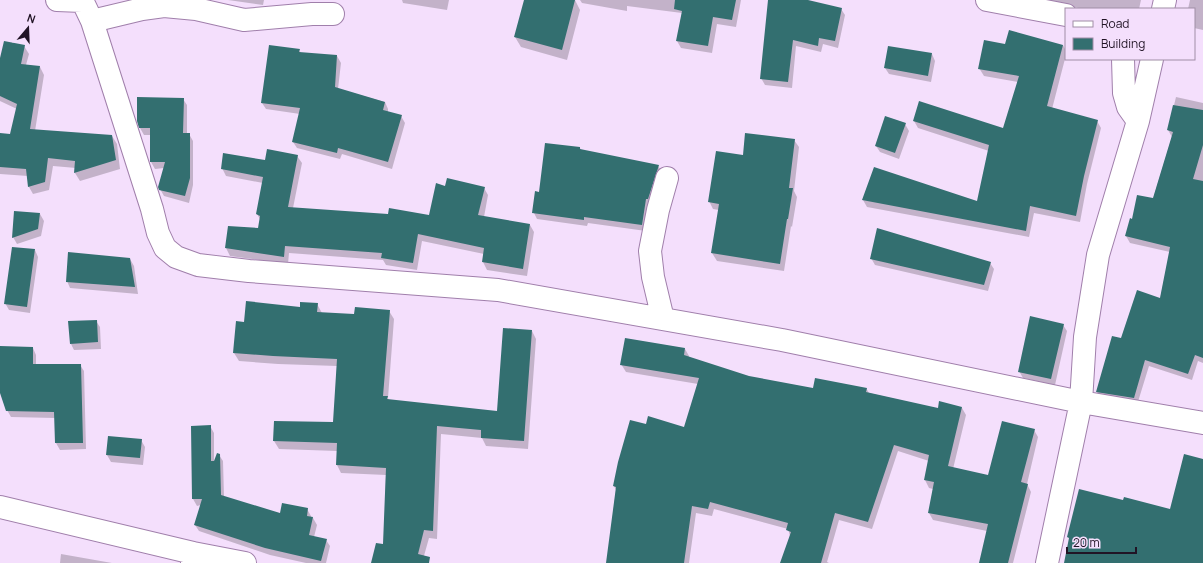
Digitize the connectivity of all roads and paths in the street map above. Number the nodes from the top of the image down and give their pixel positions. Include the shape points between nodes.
1 (57, 0) edge
2 (82, 0) edge
3 (987, 0) edge
4 (333, 14) dead end
5 (1065, 15) edge
6 (92, 21) junction
7 (1123, 60) edge
8 (1152, 60) edge
9 (1138, 121) junction
10 (667, 178) dead end
11 (663, 319) junction
12 (1082, 402) junction
13 (1203, 423) edge
14 (0, 507) edge
15 (192, 558) edge
16 (245, 563) edge
17 (1047, 563) edge

1 - 2 street
2 - 6 street
3 - 5 street
4 - 6 street via 244,20 196,9 164,6
6 - 11 street via 158,233 165,248 176,257 198,264 250,271 498,290
7 - 9 street via 1124,94 1128,107
8 - 9 street
9 - 12 street via 1098,255 1085,337
10 - 11 street via 650,251
11 - 12 street via 782,340
12 - 13 street
12 - 17 street
14 - 15 street
15 - 16 street

